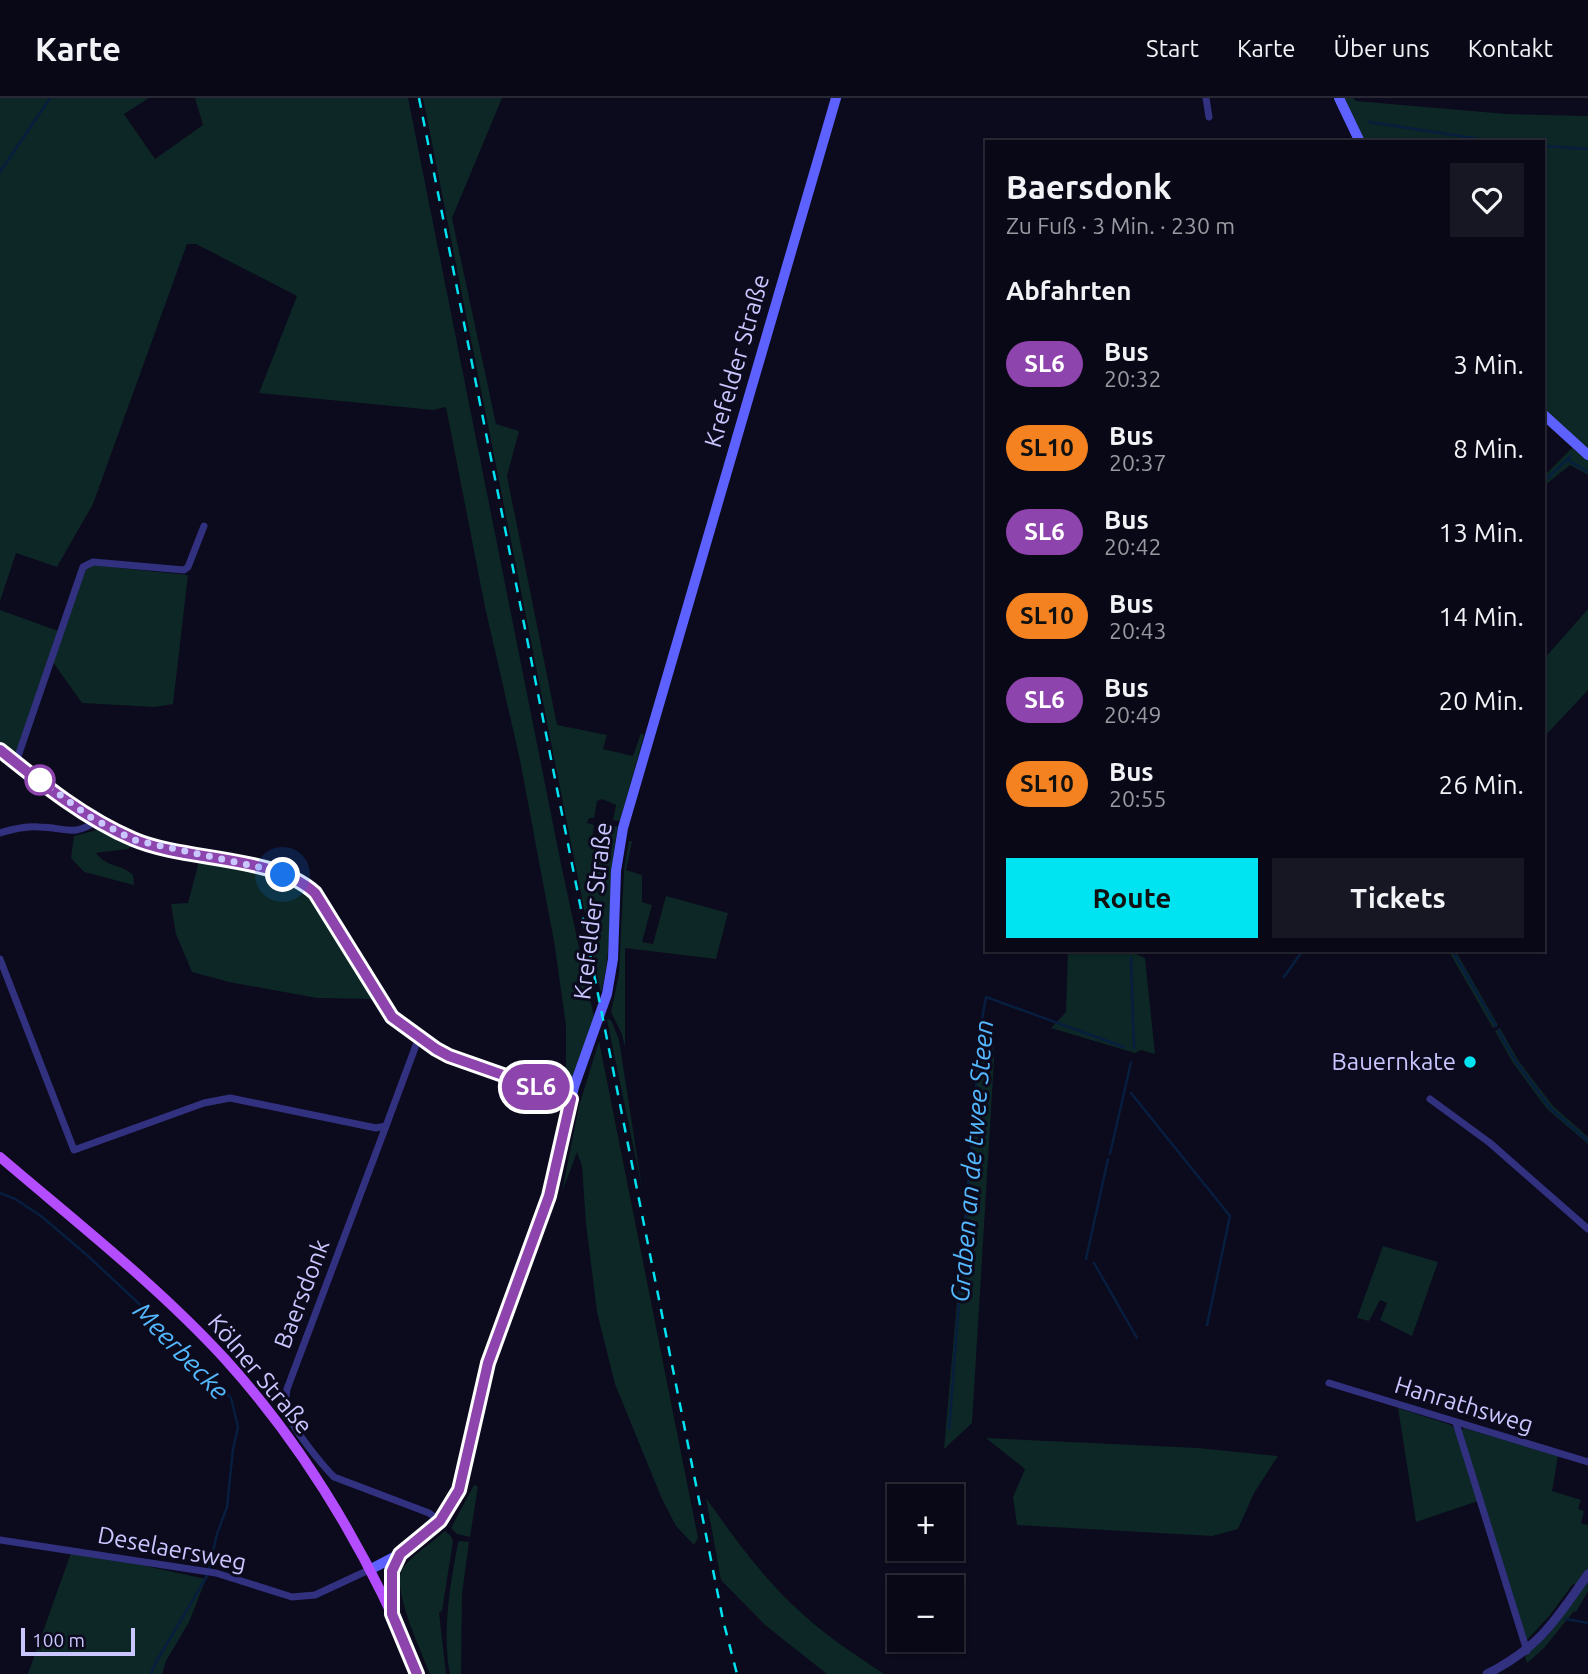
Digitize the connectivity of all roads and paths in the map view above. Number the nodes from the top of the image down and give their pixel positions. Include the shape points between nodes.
1 (836, 98) edge
2 (1206, 98) edge
3 (1339, 98) edge
4 (1209, 117) dead end
5 (1359, 140) edge
6 (1545, 416) edge
7 (1588, 455) edge
8 (204, 526) dead end
9 (0, 750) edge
10 (16, 762) junction
11 (97, 820) junction
12 (0, 833) edge
13 (0, 959) edge
14 (419, 1037) junction
15 (571, 1099) junction
16 (1430, 1099) dead end
17 (386, 1126) junction
18 (0, 1157) edge
19 (1588, 1229) edge
20 (1329, 1383) dead end
21 (1456, 1423) junction
22 (1588, 1462) edge
23 (440, 1521) junction
24 (0, 1540) edge
25 (400, 1554) junction
26 (371, 1569) junction
27 (1588, 1574) edge
28 (392, 1614) junction
29 (1527, 1651) junction
30 (418, 1674) edge
31 (1487, 1674) edge

1 - 15 main road, Krefelder Straße via 623,828 610,982
2 - 4 street
3 - 5 main road
6 - 7 main road
8 - 10 street via 184,570 93,562 83,567
9 - 10 street
10 - 11 street
11 - 12 street via 74,832 20,827
11 - 14 street via 134,840 302,881 315,893 392,1017
13 - 17 street via 74,1150 230,1098 376,1128
14 - 15 street via 449,1056
14 - 17 street, Baersdonk
15 - 23 main road, Krefelder Straße via 549,1196 488,1363 464,1478
16 - 19 street via 1490,1143
17 - 23 street, Baersdonk via 285,1403 287,1415 334,1477
18 - 26 main road, Kölner Straße via 223,1358 273,1416 324,1489
20 - 21 street, Hanrathsweg
21 - 22 street, Hanrathsweg
21 - 29 street
23 - 25 main road, Krefelder Straße
24 - 26 street, Deselaersweg via 216,1573 292,1597 315,1595
25 - 26 main road, Krefelder Straße
25 - 28 main road via 391,1576
26 - 28 main road, Kölner Straße
27 - 29 street
28 - 30 main road, Kölner Straße
29 - 31 street

